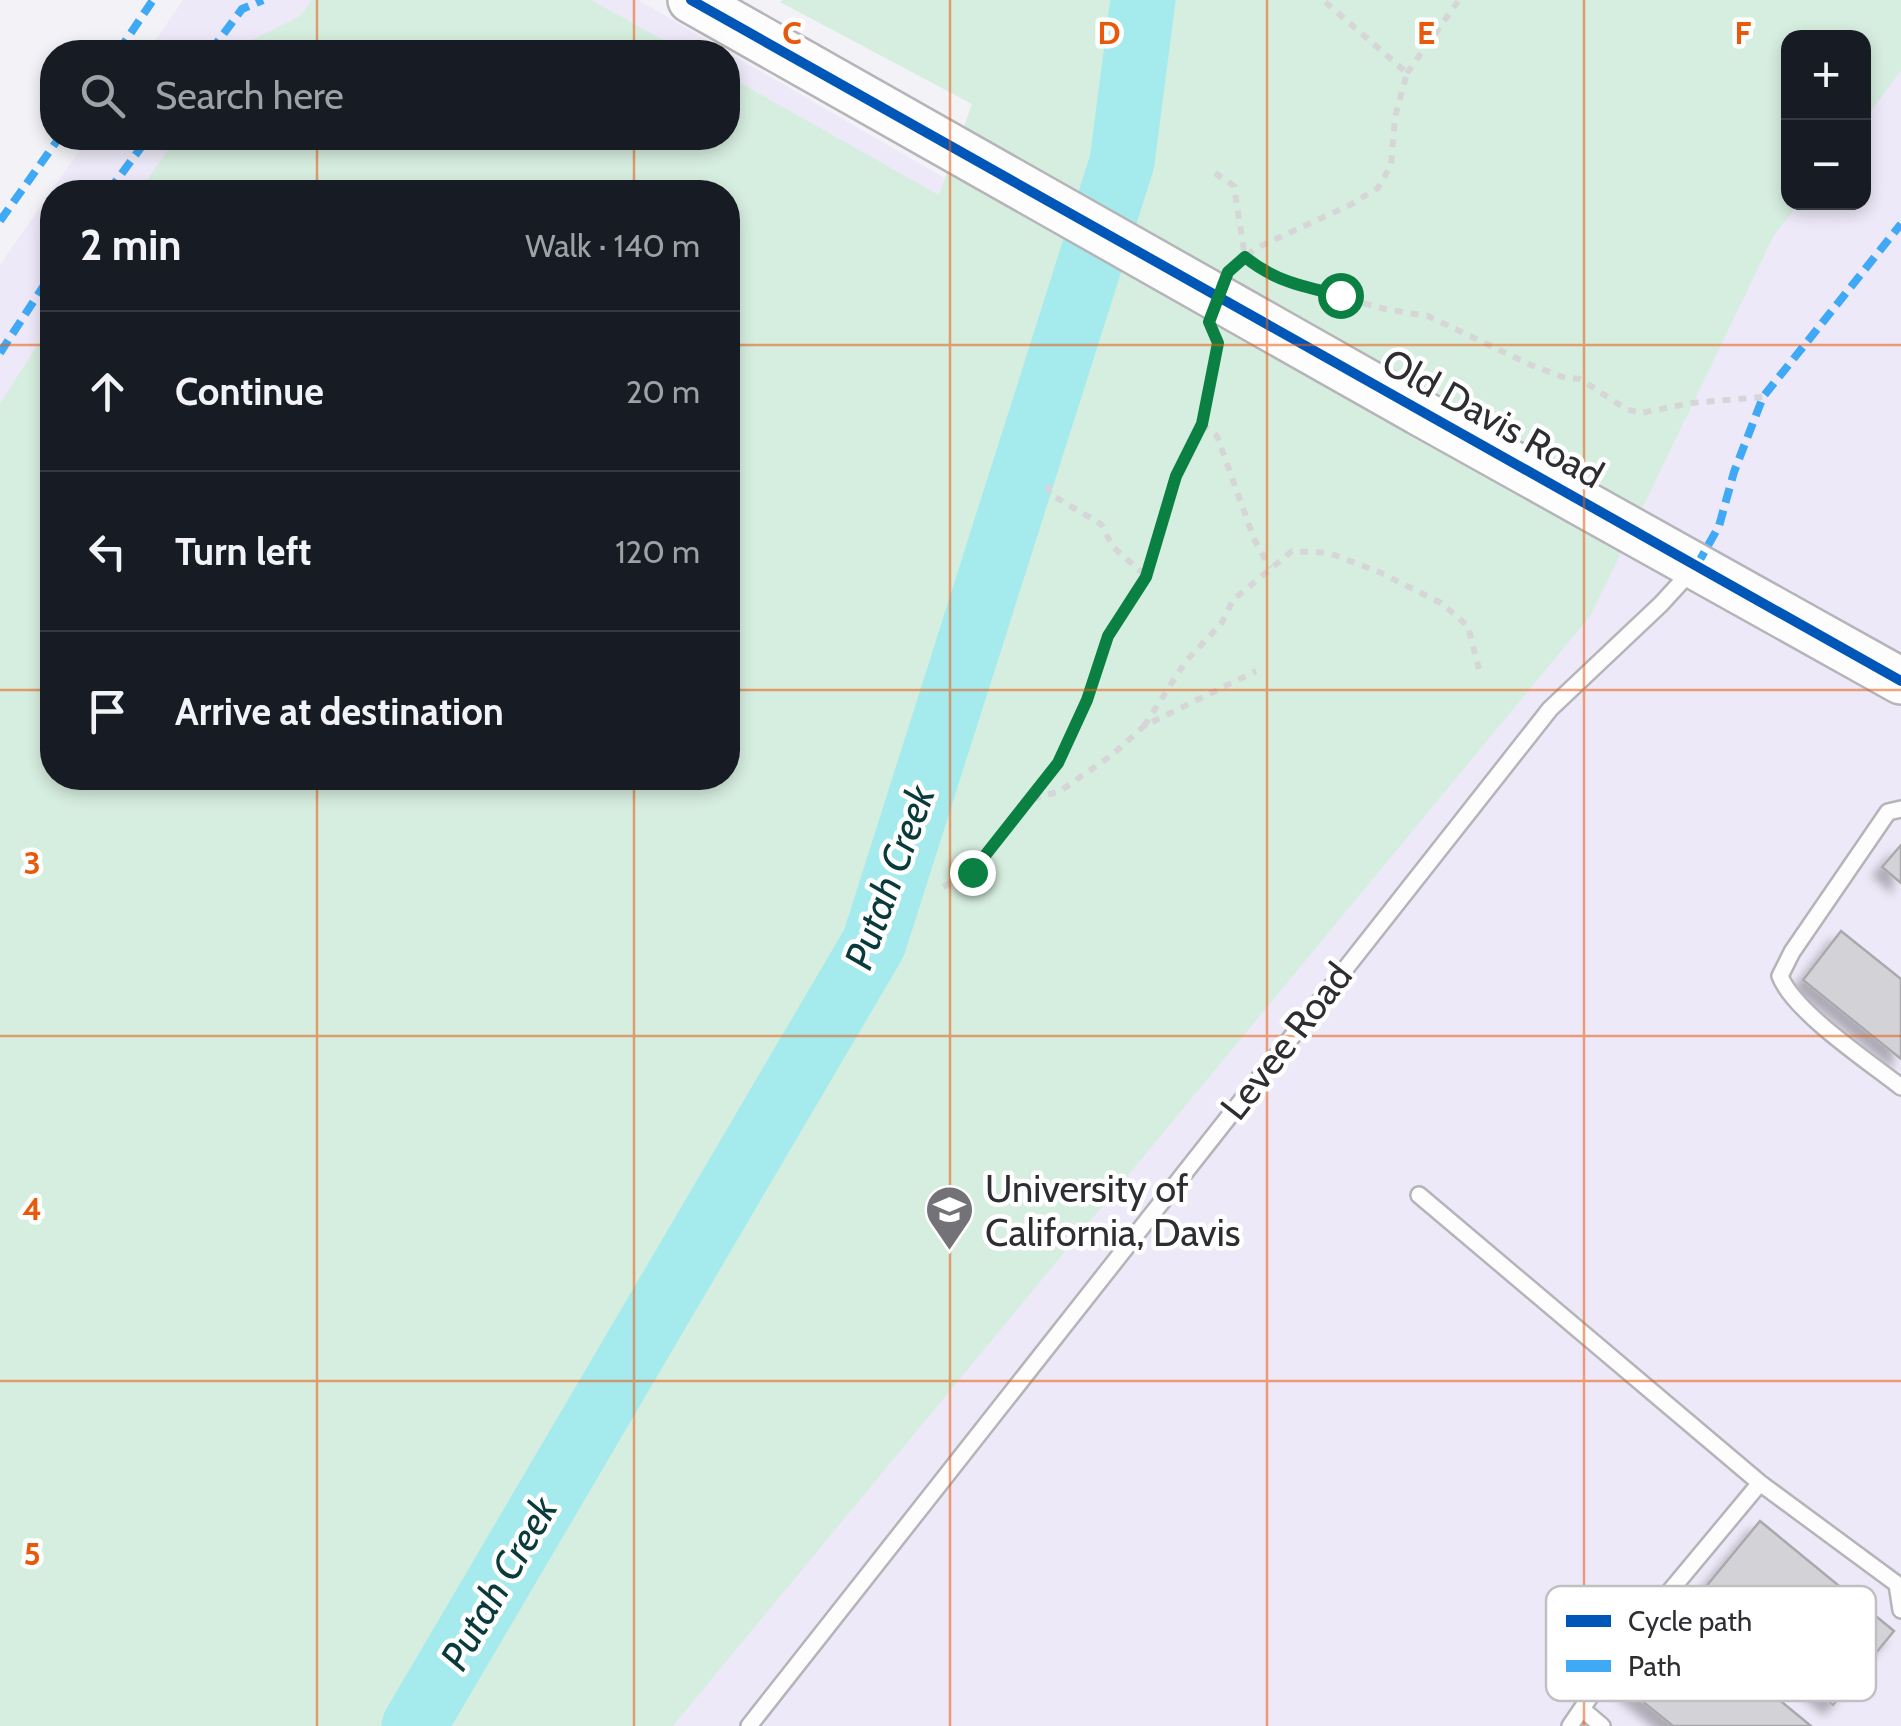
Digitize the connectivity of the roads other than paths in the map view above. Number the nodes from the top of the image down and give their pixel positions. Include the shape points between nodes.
1 (691, 0) edge
2 (1697, 565) junction
3 (1901, 681) edge
4 (1901, 808) edge
5 (1901, 1087) edge
6 (1419, 1195) dead end
7 (1760, 1483) junction
8 (1674, 1586) edge
9 (1899, 1586) edge
10 (1901, 1610) edge
11 (1587, 1701) edge
12 (1582, 1709) junction
13 (749, 1726) edge
14 (1570, 1726) edge
15 (1602, 1726) edge

1 - 2 street, Old Davis Road, bridge
2 - 3 street, Old Davis Road
2 - 13 lane, Levee Road via 1550,709
4 - 5 lane via 1888,812 1780,976 1801,1006
6 - 7 lane
7 - 8 lane
7 - 9 lane
9 - 10 lane
11 - 12 lane
12 - 14 lane
12 - 15 lane

